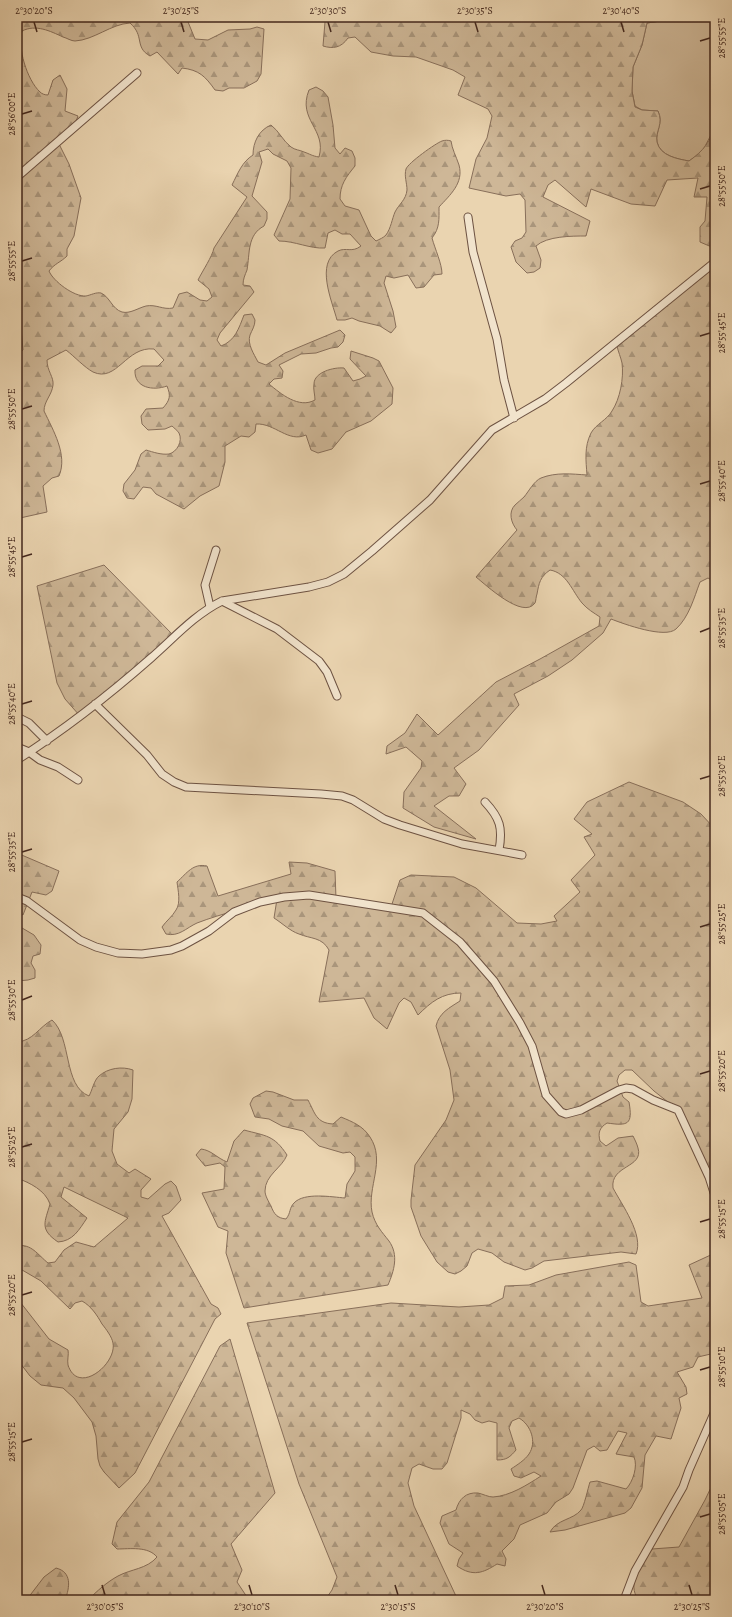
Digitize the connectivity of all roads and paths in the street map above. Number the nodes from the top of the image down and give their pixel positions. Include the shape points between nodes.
1 (137, 73) dead end
2 (17, 177) edge
3 (468, 217) dead end
4 (715, 262) edge
5 (514, 418) junction
6 (216, 550) dead end
7 (222, 601) junction
8 (210, 607) junction
9 (337, 696) dead end
10 (95, 704) junction
11 (17, 717) edge
12 (47, 741) junction
13 (17, 747) edge
14 (29, 752) junction
15 (17, 760) edge
16 (78, 780) dead end
17 (485, 802) dead end
18 (499, 850) junction
19 (522, 854) dead end
20 (17, 897) edge
21 (715, 1196) edge
22 (715, 1411) edge
23 (624, 1600) edge

1 - 2 street
3 - 5 street via 473,252 497,339
4 - 5 street via 566,383
5 - 7 street via 492,430 430,500 344,574 309,587
6 - 8 street via 206,585
7 - 8 street
7 - 9 street via 278,628 328,672
8 - 10 street
10 - 12 street
10 - 18 street via 162,774 186,787 342,796 400,826 462,844
11 - 12 street via 29,723
12 - 14 street
13 - 14 street
14 - 15 street
14 - 16 street
17 - 18 street via 498,820 501,829
18 - 19 street
20 - 21 street via 27,900 80,940 118,953 142,954 182,946 209,931 234,912 260,902 284,897 309,895 423,913 460,942 494,980 532,1046 546,1095 558,1109 566,1114 581,1110 626,1088 678,1110
22 - 23 street via 683,1487 635,1571

